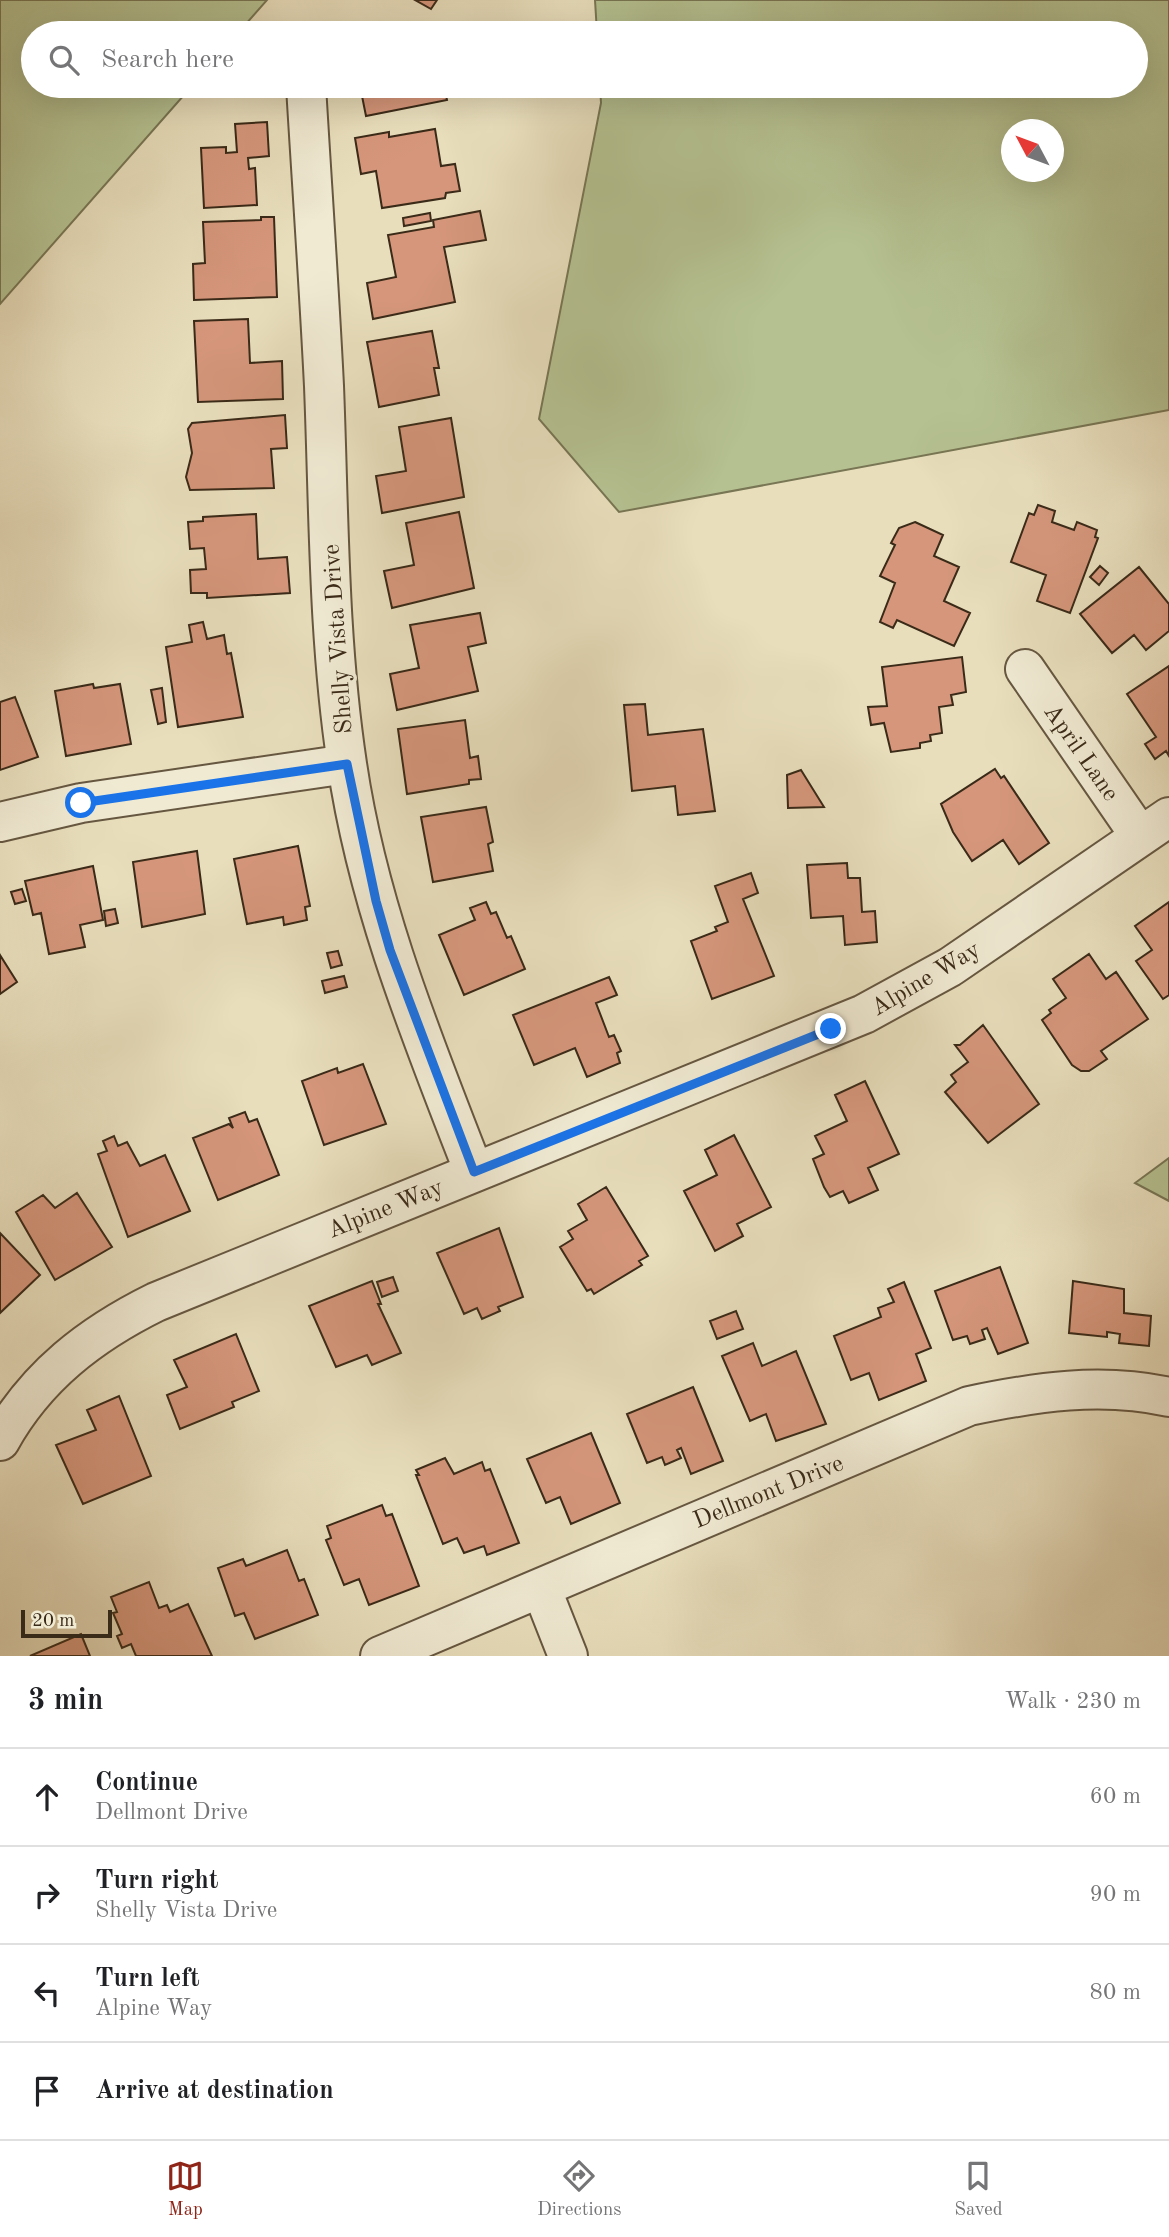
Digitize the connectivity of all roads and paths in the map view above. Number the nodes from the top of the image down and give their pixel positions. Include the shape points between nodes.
1 (307, 98) edge
2 (1025, 668) dead end
3 (347, 764) junction
4 (0, 822) edge
5 (1155, 826) edge
6 (474, 1172) junction
7 (1169, 1397) edge
8 (0, 1441) edge
9 (542, 1590) junction
10 (380, 1656) edge
11 (568, 1656) edge

1 - 3 street, Shelly Vista Drive via 324,385 332,629
2 - 5 street, April Lane
3 - 4 street via 81,803
3 - 6 street, Shelly Vista Drive via 390,950
5 - 6 street, Alpine Way via 903,995 831,1029
6 - 8 street, Alpine Way via 117,1321 46,1377
7 - 9 street, Dellmont Drive via 1072,1388 969,1406 616,1554
9 - 10 street, Dellmont Drive
9 - 11 street

